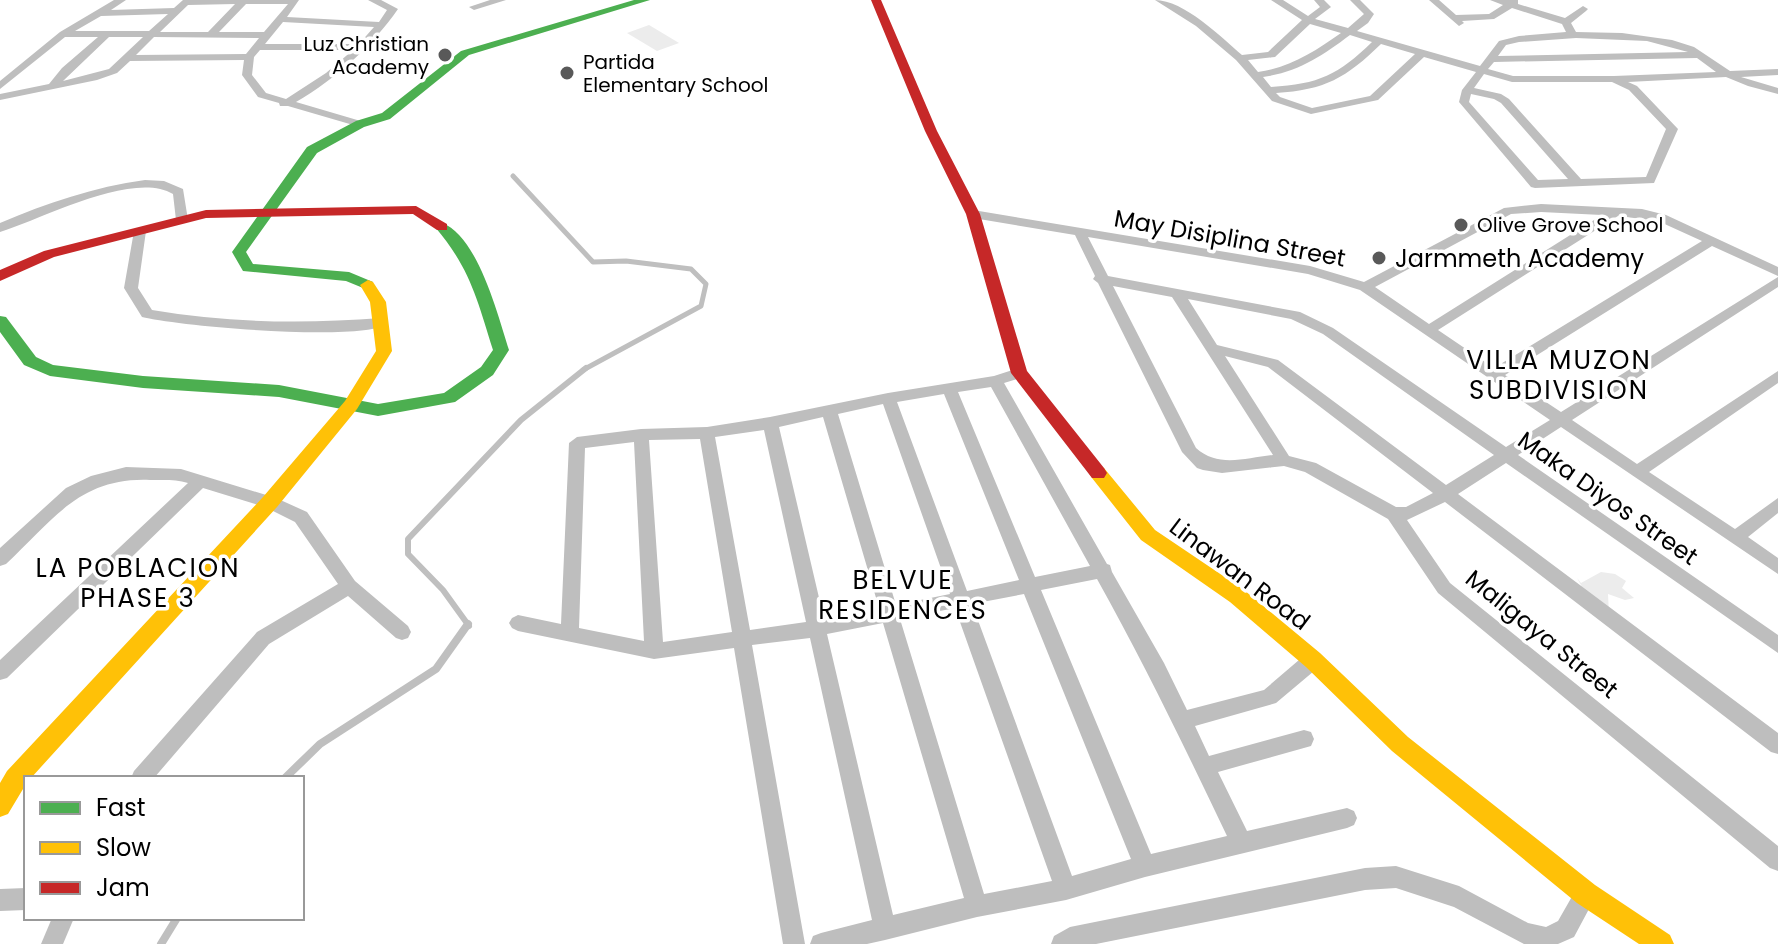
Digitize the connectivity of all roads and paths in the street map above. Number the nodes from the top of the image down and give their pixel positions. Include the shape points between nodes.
1 (121, 0) edge
2 (373, 0) edge
3 (501, 0) edge
4 (645, 0) edge
5 (876, 0) edge
6 (1160, 0) edge
7 (1276, 0) edge
8 (1319, 0) edge
9 (1355, 0) edge
10 (1434, 0) edge
11 (1495, 0) edge
12 (243, 2) edge
13 (1514, 2) edge
14 (184, 4) edge
15 (474, 7) dead end
16 (1583, 9) dead end
17 (96, 13) junction
18 (1453, 18) junction
19 (280, 19) junction
20 (1308, 20) junction
21 (1566, 22) junction
22 (383, 25) junction
23 (1462, 26) dead end
24 (1348, 32) junction
25 (63, 34) junction
26 (154, 34) junction
27 (211, 34) junction
28 (106, 35) junction
29 (266, 35) junction
30 (1573, 36) junction
31 (1377, 42) junction
32 (256, 47) junction
33 (360, 47) junction
34 (1421, 54) junction
35 (1700, 55) junction
36 (249, 57) junction
37 (130, 58) junction
38 (1240, 58) junction
39 (1490, 59) junction
40 (1483, 72) junction
41 (1778, 72) edge
42 (1256, 75) junction
43 (1728, 75) junction
44 (1614, 79) junction
45 (0, 86) edge
46 (53, 86) junction
47 (1269, 90) junction
48 (1467, 90) junction
49 (1778, 91) edge
50 (0, 97) edge
51 (284, 104) junction
52 (360, 124) junction
53 (1579, 184) junction
54 (270, 211) junction
55 (1615, 212) junction
56 (973, 214) junction
57 (182, 220) junction
58 (0, 228) edge
59 (140, 231) junction
60 (1080, 233) junction
61 (1711, 241) junction
62 (1778, 272) edge
63 (0, 276) edge
64 (1100, 279) junction
65 (1778, 281) edge
66 (1365, 287) junction
67 (1176, 292) junction
68 (0, 321) edge
69 (381, 323) junction
70 (1427, 331) junction
71 (1210, 348) junction
72 (1019, 373) junction
73 (1493, 375) junction
74 (1778, 376) edge
75 (995, 381) junction
76 (949, 388) junction
77 (888, 398) junction
78 (351, 405) junction
79 (829, 410) junction
80 (1560, 421) junction
81 (770, 423) junction
82 (707, 433) junction
83 (641, 435) junction
84 (1505, 455) junction
85 (1284, 460) junction
86 (1637, 472) junction
87 (200, 481) junction
88 (1445, 494) junction
89 (270, 502) junction
90 (1778, 504) edge
91 (1394, 514) junction
92 (1735, 538) junction
93 (0, 559) edge
94 (1778, 567) edge
95 (1104, 570) junction
96 (349, 586) junction
97 (1032, 586) junction
98 (961, 600) junction
99 (891, 614) junction
100 (518, 623) dead end
101 (815, 629) junction
102 (402, 632) dead end
103 (570, 635) junction
104 (740, 641) junction
105 (1778, 645) edge
106 (654, 651) junction
107 (1313, 660) junction
108 (0, 672) edge
109 (1180, 721) junction
110 (1304, 739) dead end
111 (1778, 745) edge
112 (1203, 767) junction
113 (143, 776) edge
114 (0, 806) edge
115 (1347, 818) dead end
116 (1241, 842) junction
117 (1778, 860) edge
118 (1145, 866) junction
119 (1066, 889) junction
120 (1586, 894) junction
121 (24, 899) edge
122 (0, 900) edge
123 (977, 906) junction
124 (62, 920) edge
125 (885, 929) junction
126 (860, 940) edge
127 (52, 944) edge
128 (794, 944) edge
129 (821, 944) edge
130 (1062, 944) edge
131 (1661, 944) edge

1 - 17 street
2 - 22 street via 393,9
3 - 15 street
4 - 52 street via 465,53 386,116
5 - 56 street, Linawan Road
6 - 38 street
7 - 20 street
8 - 20 street via 1326,7
9 - 24 street via 1369,14 1366,23
10 - 18 street
11 - 13 street
12 - 14 street
12 - 19 street via 295,1
12 - 27 street
13 - 18 street via 1491,17
13 - 21 street
14 - 17 street
14 - 26 street
16 - 21 street
17 - 25 street
18 - 23 street
19 - 22 street
19 - 29 street
20 - 24 street
20 - 38 street via 1271,55
21 - 30 street
22 - 33 street
24 - 31 street
24 - 42 street via 1308,63
25 - 28 street
25 - 45 street
26 - 27 street
26 - 28 street
26 - 37 street
27 - 29 street
28 - 46 street
29 - 32 street
30 - 35 street via 1665,40
30 - 39 street via 1510,41
31 - 34 street
31 - 47 street via 1329,83
32 - 33 street
32 - 36 street
33 - 51 street via 332,74
34 - 40 street
34 - 47 street via 1374,98 1311,111 1276,99
35 - 39 street
35 - 43 street
36 - 37 street
36 - 51 street via 247,75 262,95
37 - 46 street via 103,75
38 - 42 street
39 - 40 street
40 - 44 street via 1512,79
40 - 48 street
41 - 43 street
42 - 47 street
43 - 44 street
43 - 49 street
44 - 53 street via 1633,88 1672,129 1650,180
46 - 50 street
48 - 53 street via 1505,101
48 - 53 street via 1464,102 1535,184
51 - 52 street
52 - 54 street via 312,150
54 - 57 street
54 - 69 street via 239,252 248,268 349,277 372,287
54 - 78 street via 416,210 454,236 481,290 501,350 487,371 449,398 378,410
55 - 61 street via 1662,218
55 - 66 street via 1508,211
55 - 70 street
56 - 60 street, May Disiplina Street
56 - 72 street, Linawan Road
57 - 58 street via 179,192 165,184 139,185 50,205
57 - 59 street
59 - 63 street via 49,254
59 - 69 street via 131,288 147,314 332,327
60 - 64 street, Maligaya Street
60 - 66 street, May Disiplina Street via 1310,270
61 - 62 street
61 - 73 street
64 - 67 street, Maka Diyos Street
64 - 85 street, Maligaya Street via 1190,452 1203,464 1222,467
65 - 80 street
66 - 70 street, May Disiplina Street
67 - 71 street
67 - 84 street, Maka Diyos Street via 1295,315 1328,331
68 - 78 street via 30,361 50,370 279,391
69 - 78 street via 384,351
70 - 73 street, May Disiplina Street
71 - 85 street
71 - 88 street via 1273,363
72 - 75 street
72 - 107 street, Linawan Road via 1148,535 1237,596
73 - 80 street, May Disiplina Street
74 - 86 street
75 - 76 street
75 - 95 street
76 - 77 street
76 - 97 street
77 - 79 street
77 - 98 street
78 - 89 street
79 - 81 street
79 - 99 street
80 - 84 street
80 - 86 street, May Disiplina Street
81 - 82 street
81 - 101 street
82 - 83 street
82 - 104 street
83 - 103 street via 577,443
83 - 106 street
84 - 88 street
84 - 105 street, Maka Diyos Street
85 - 91 street, Maligaya Street via 1310,467
86 - 92 street, May Disiplina Street
87 - 89 street
87 - 93 street via 126,473 97,480 72,492
87 - 108 street
88 - 91 street via 1408,513
88 - 111 street
89 - 96 street via 301,517
89 - 114 street via 15,779
90 - 92 street
91 - 117 street, Maligaya Street via 1444,588
92 - 94 street, May Disiplina Street
95 - 97 street
95 - 109 street
96 - 102 street
96 - 113 street via 263,638
97 - 98 street
97 - 118 street
98 - 99 street
98 - 119 street
99 - 101 street
99 - 123 street
100 - 103 street
101 - 104 street
101 - 125 street
103 - 106 street
104 - 106 street
104 - 128 street
107 - 109 street via 1269,697
107 - 120 street, Linawan Road via 1400,744
109 - 112 street
110 - 112 street
112 - 116 street
115 - 116 street
116 - 118 street
118 - 119 street
119 - 123 street
120 - 130 street via 1566,929 1546,938 1525,933 1459,897 1396,877 1318,888 1070,938
120 - 131 street, Linawan Road
121 - 122 street
123 - 125 street
124 - 127 street
125 - 126 street
126 - 129 street

